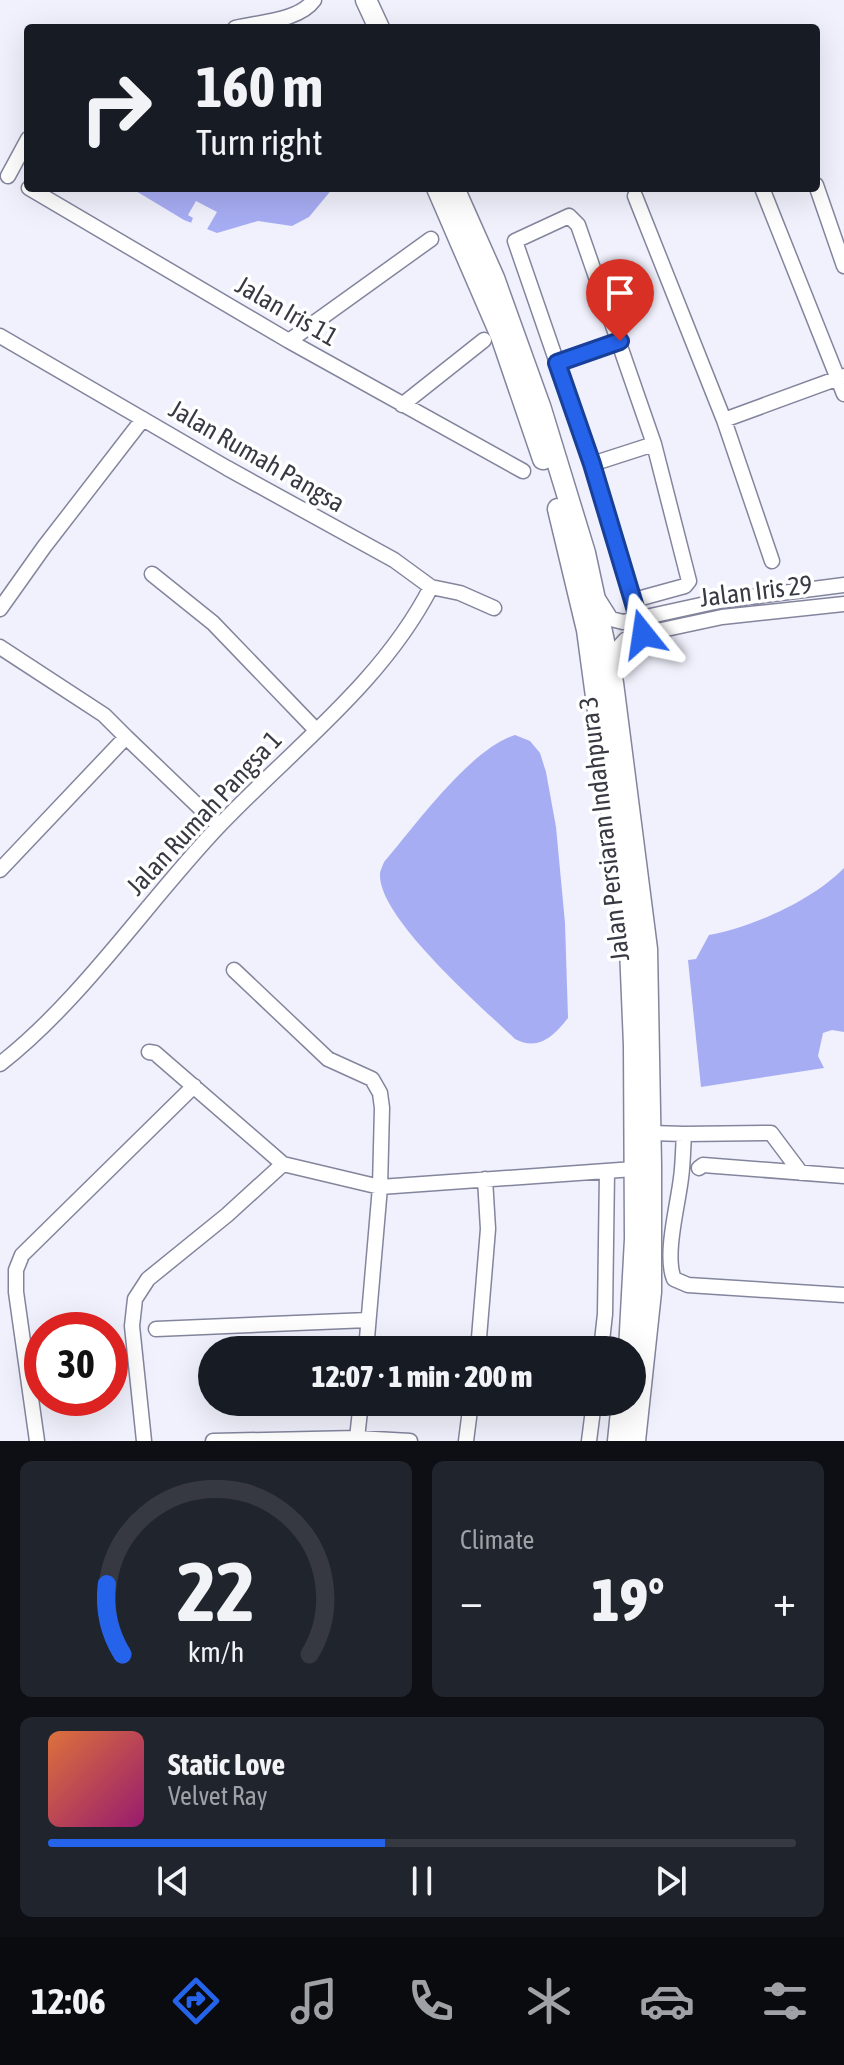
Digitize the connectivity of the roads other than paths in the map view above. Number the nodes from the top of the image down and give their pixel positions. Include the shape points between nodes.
1 (351, 0) edge
2 (366, 0) edge
3 (313, 1) edge
4 (252, 24) edge
5 (362, 24) edge
6 (377, 24) edge
7 (24, 145) edge
8 (4, 173) edge
9 (24, 186) edge
10 (35, 192) edge
11 (439, 192) edge
12 (456, 192) edge
13 (764, 192) edge
14 (818, 192) edge
15 (635, 196) dead end
16 (431, 239) dead end
17 (844, 266) edge
18 (0, 336) edge
19 (484, 340) dead end
20 (289, 341) junction
21 (620, 341) junction
22 (557, 363) junction
23 (841, 378) edge
24 (844, 394) edge
25 (402, 405) junction
26 (143, 419) junction
27 (724, 420) junction
28 (654, 444) junction
29 (592, 464) junction
30 (523, 471) dead end
31 (772, 561) dead end
32 (152, 574) dead end
33 (844, 585) edge
34 (431, 587) junction
35 (595, 593) junction
36 (634, 600) junction
37 (844, 604) edge
38 (494, 608) dead end
39 (0, 609) edge
40 (639, 618) junction
41 (643, 634) junction
42 (0, 647) edge
43 (613, 683) junction
44 (316, 730) junction
45 (126, 737) junction
46 (219, 826) junction
47 (0, 870) edge
48 (234, 970) dead end
49 (149, 1052) dead end
50 (0, 1064) edge
51 (194, 1086) junction
52 (651, 1133) junction
53 (684, 1134) junction
54 (283, 1164) junction
55 (699, 1168) dead end
56 (634, 1169) junction
57 (607, 1171) junction
58 (801, 1173) junction
59 (844, 1176) edge
60 (485, 1179) junction
61 (380, 1187) junction
62 (844, 1295) edge
63 (368, 1320) junction
64 (156, 1329) dead end
65 (367, 1336) edge
66 (479, 1336) edge
67 (603, 1336) edge
68 (630, 1336) edge
69 (359, 1416) edge
70 (469, 1416) edge
71 (592, 1416) edge
72 (621, 1416) edge
73 (357, 1438) junction
74 (246, 1440) edge
75 (37, 1441) edge
76 (144, 1441) edge
77 (213, 1441) edge
78 (410, 1441) edge
79 (466, 1441) edge
80 (589, 1441) edge
81 (618, 1441) edge
82 (635, 1441) edge

1 - 5 main road
2 - 6 main road
3 - 4 street via 294,14
7 - 8 street
8 - 9 street, Jalan Iris 11
10 - 20 street, Jalan Iris 11
11 - 56 main road, Jalan Persiaran Indahpura 3 via 514,372 557,504 587,630 630,948
12 - 35 main road, Jalan Persiaran Indahpura 3 via 528,367
13 - 23 street
14 - 17 street
15 - 27 street
16 - 20 street
18 - 26 street, Jalan Rumah Pangsa
19 - 25 street
20 - 25 street, Jalan Iris 11
21 - 22 street
21 - 22 street via 578,225 569,216 515,241
21 - 28 street
22 - 29 street
23 - 24 street
23 - 27 street
25 - 30 street, Jalan Iris 11
26 - 34 street, Jalan Rumah Pangsa via 394,560
26 - 39 street
27 - 31 street
28 - 29 street
28 - 36 street via 689,583
29 - 36 street
32 - 44 street via 213,623
33 - 40 street, Jalan Iris 29 via 719,601
34 - 38 street, Jalan Rumah Pangsa
34 - 44 street, Jalan Rumah Pangsa 1 via 395,644
35 - 40 street, Jalan Iris 29 via 617,623
35 - 43 main road, Jalan Persiaran Indahpura 3
36 - 40 street
37 - 41 street, Jalan Iris 29 via 722,617
40 - 41 street
41 - 43 street via 618,648
42 - 45 street via 104,715
43 - 52 main road, Jalan Persiaran Indahpura 3 via 647,949
44 - 46 street, Jalan Rumah Pangsa 1
45 - 46 street
45 - 47 street
46 - 50 street, Jalan Rumah Pangsa 1 via 66,1000
48 - 61 street via 328,1059 372,1079 382,1108
49 - 51 street
51 - 54 street
51 - 75 street via 22,1255 16,1292
52 - 53 street
52 - 82 main road, Jalan Persiaran Indahpura 3 via 651,1292
53 - 58 street via 771,1133
53 - 62 street via 674,1218 674,1279 688,1285
54 - 61 street
54 - 76 street via 148,1279 135,1299 132,1326
55 - 58 street
56 - 57 street
56 - 68 main road, Jalan Persiaran Indahpura 3
57 - 60 street
57 - 67 street
58 - 59 street
60 - 61 street
60 - 66 street via 488,1229
61 - 63 street
63 - 64 street
63 - 65 street
69 - 73 street
70 - 79 street
71 - 80 street
72 - 81 main road
73 - 74 street
73 - 78 street
74 - 77 street

